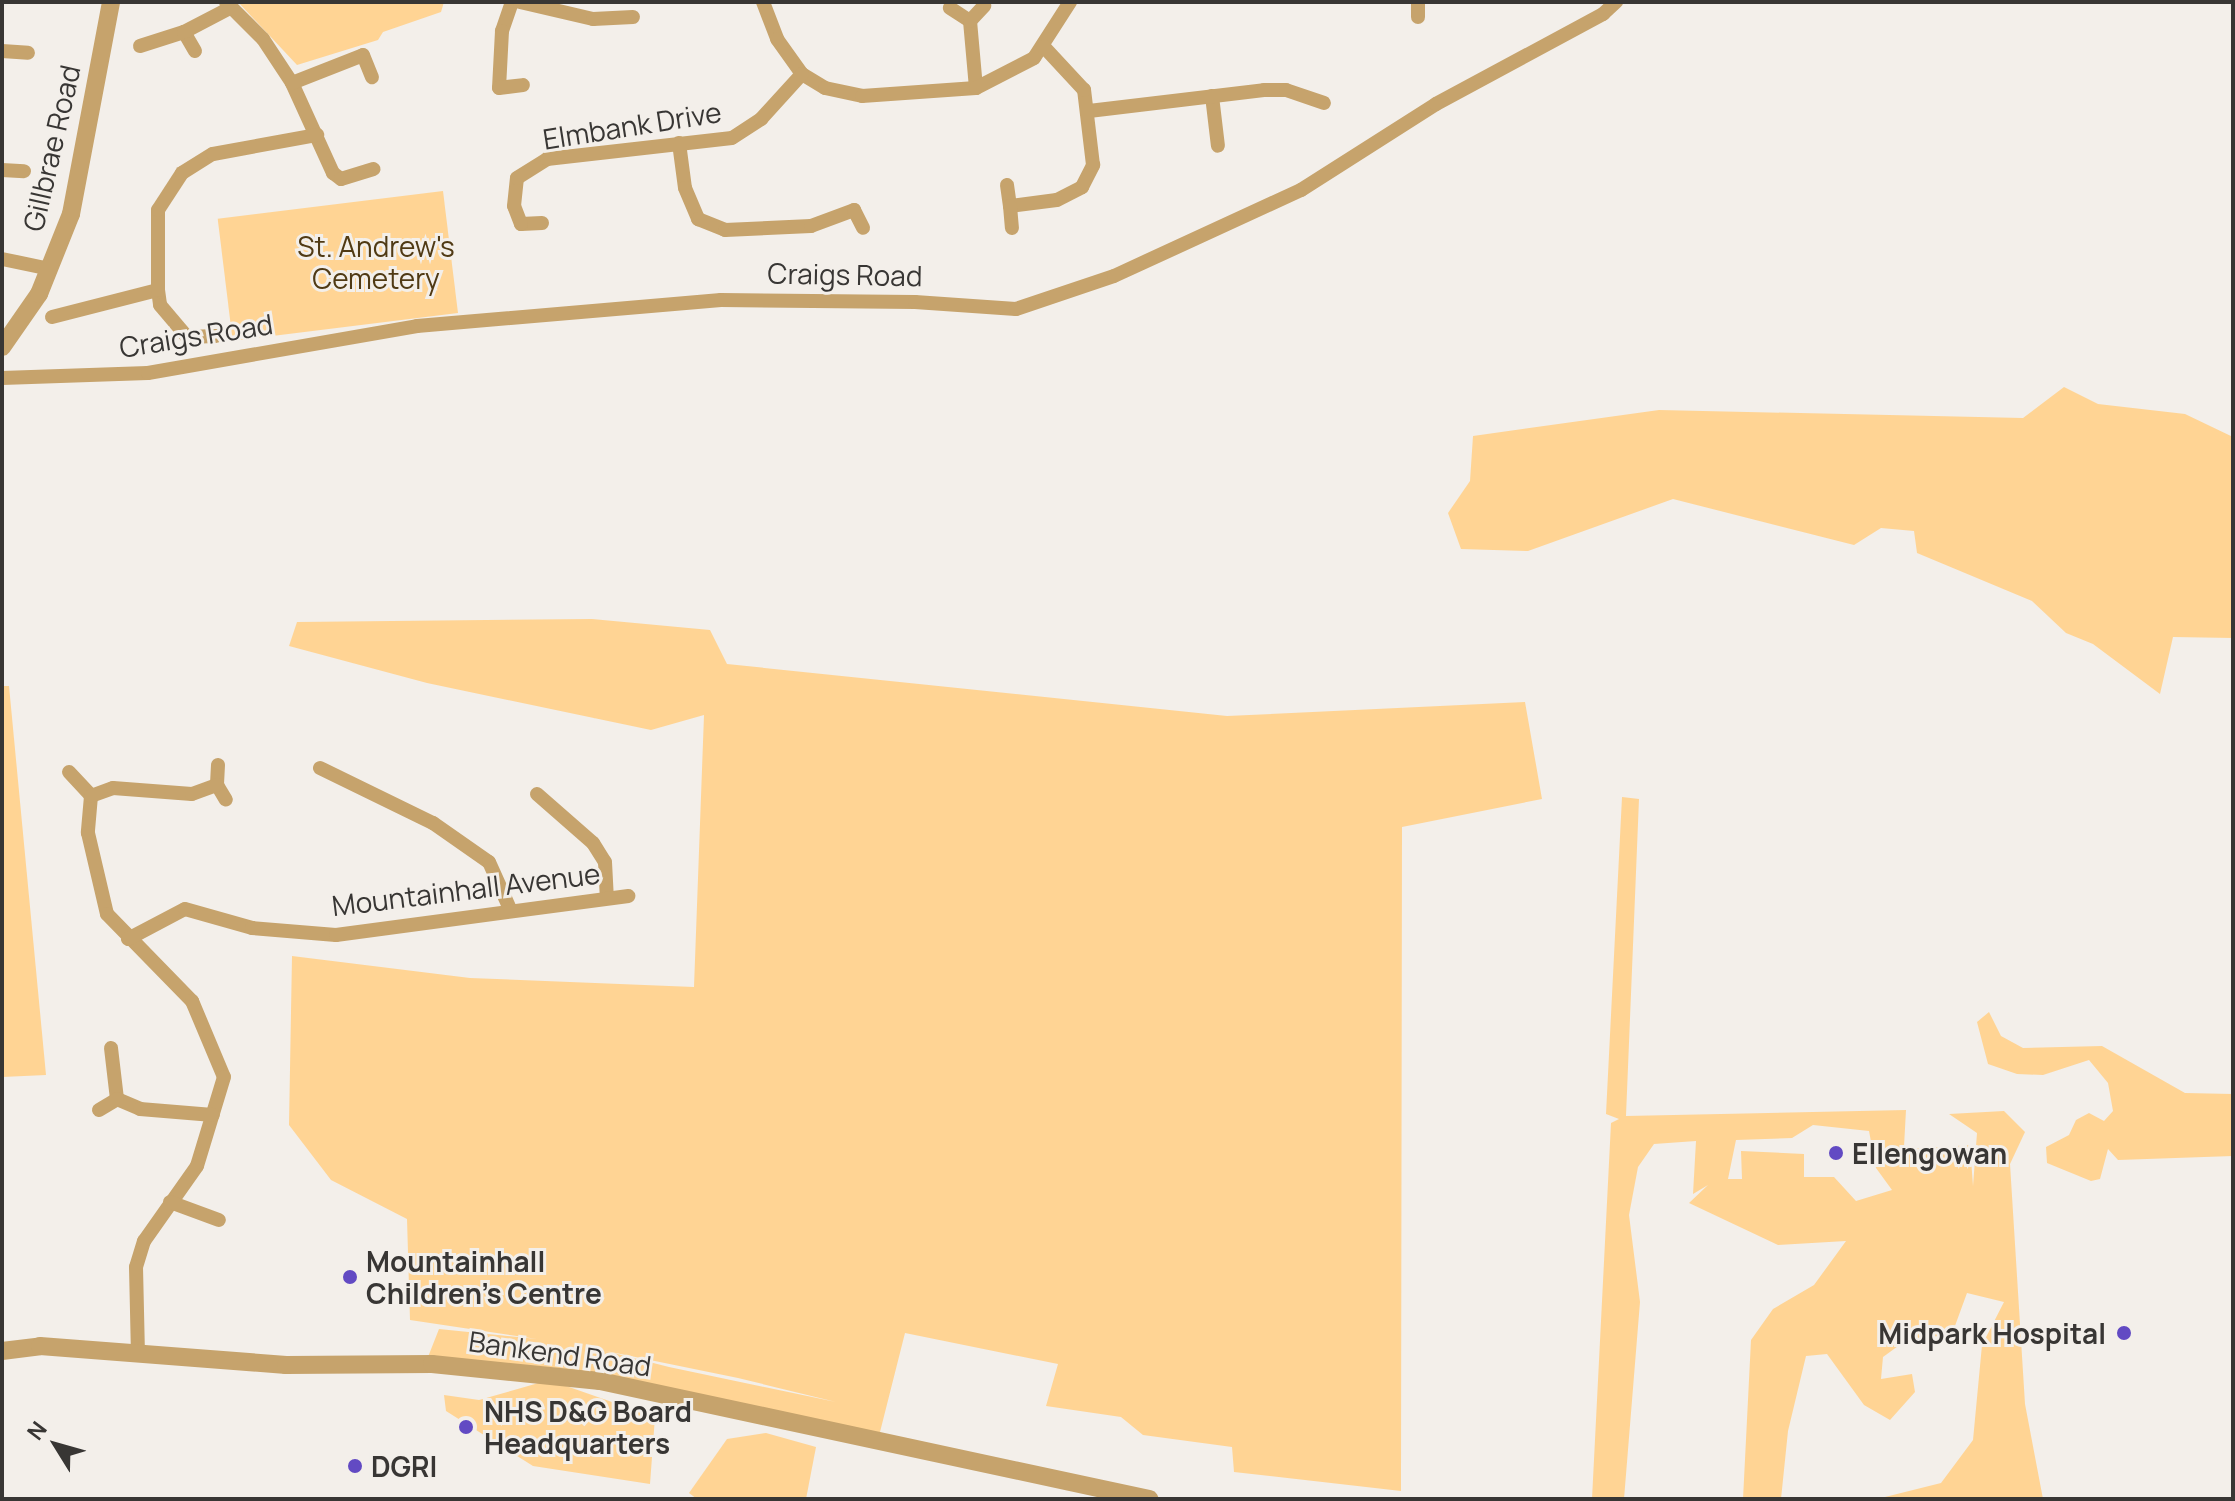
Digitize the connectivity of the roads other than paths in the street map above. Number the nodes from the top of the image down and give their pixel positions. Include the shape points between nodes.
1 (111, 2) edge
2 (512, 2) edge
3 (520, 2) edge
4 (763, 2) edge
5 (1070, 2) edge
6 (1616, 2) edge
7 (227, 5) edge
8 (984, 6) dead end
9 (950, 8) dead end
10 (633, 17) dead end
11 (608, 18) junction
12 (970, 21) junction
13 (184, 32) junction
14 (608, 34) dead end
15 (140, 46) dead end
16 (1044, 47) junction
17 (2, 51) edge
18 (195, 51) dead end
19 (28, 53) dead end
20 (802, 74) junction
21 (372, 77) dead end
22 (292, 83) junction
23 (523, 85) dead end
24 (976, 88) junction
25 (1212, 96) junction
26 (1324, 103) dead end
27 (1089, 111) junction
28 (317, 135) junction
29 (679, 143) junction
30 (1218, 146) dead end
31 (374, 169) dead end
32 (2, 170) edge
33 (24, 171) dead end
34 (1007, 185) dead end
35 (1010, 206) junction
36 (542, 223) dead end
37 (863, 228) dead end
38 (1012, 228) dead end
39 (2, 259) edge
40 (50, 269) junction
41 (158, 290) junction
42 (52, 317) dead end
43 (216, 336) dead end
44 (4, 345) edge
45 (2, 378) edge
46 (218, 765) dead end
47 (320, 768) dead end
48 (69, 772) dead end
49 (217, 785) junction
50 (537, 794) dead end
51 (91, 796) junction
52 (226, 800) dead end
53 (628, 896) dead end
54 (607, 898) junction
55 (510, 909) junction
56 (128, 939) junction
57 (111, 1048) dead end
58 (117, 1099) junction
59 (99, 1110) dead end
60 (213, 1115) junction
61 (170, 1202) junction
62 (219, 1220) dead end
63 (2, 1351) edge
64 (138, 1352) junction
65 (1149, 1499) edge

1 - 40 street, Gillbrae Road via 71,214
2 - 23 street via 502,31 499,88
3 - 11 street
4 - 20 street via 777,39
5 - 16 street
6 - 45 street, Craigs Road via 1603,14 1436,104 1301,190 1114,276 1016,309 721,300 417,326 148,373
7 - 13 street
7 - 22 street via 263,39
8 - 12 street
9 - 12 street
10 - 11 street
11 - 14 street
12 - 24 street
13 - 15 street
13 - 18 street
16 - 24 street via 1022,68
16 - 27 street via 1077,78
17 - 19 street
20 - 24 street via 825,88 862,96
20 - 29 street, Elmbank Drive via 748,130 732,138
21 - 22 street via 363,55
22 - 28 street
25 - 26 street via 1286,90
25 - 27 street
25 - 30 street
27 - 35 street via 1093,165 1082,187 1057,200
28 - 31 street via 333,173 341,179
28 - 41 street via 213,154 182,173 158,210
29 - 36 street, Elmbank Drive via 547,159 517,178 514,206 521,224
29 - 37 street via 685,188 698,219 725,230 811,226 854,210
32 - 33 street
34 - 35 street
35 - 38 street
39 - 40 street
40 - 44 street, Gillbrae Road
41 - 42 street
41 - 43 street via 160,305 187,337
46 - 49 street
47 - 55 street via 433,823 489,862
48 - 51 street
49 - 51 street via 192,794 113,788
49 - 52 street
50 - 54 street via 593,843 605,862
51 - 56 street via 88,833 107,914
53 - 54 street, Mountainhall Avenue
54 - 55 street, Mountainhall Avenue
55 - 56 street, Mountainhall Avenue via 336,935 252,928 185,909
56 - 60 street via 192,1001 224,1077
57 - 58 street
58 - 59 street
58 - 60 street via 140,1109
60 - 61 street via 197,1166
61 - 62 street
61 - 64 street via 144,1241 136,1267
63 - 64 street, Bankend Road via 40,1346
64 - 65 street, Bankend Road via 286,1365 432,1364 600,1381

